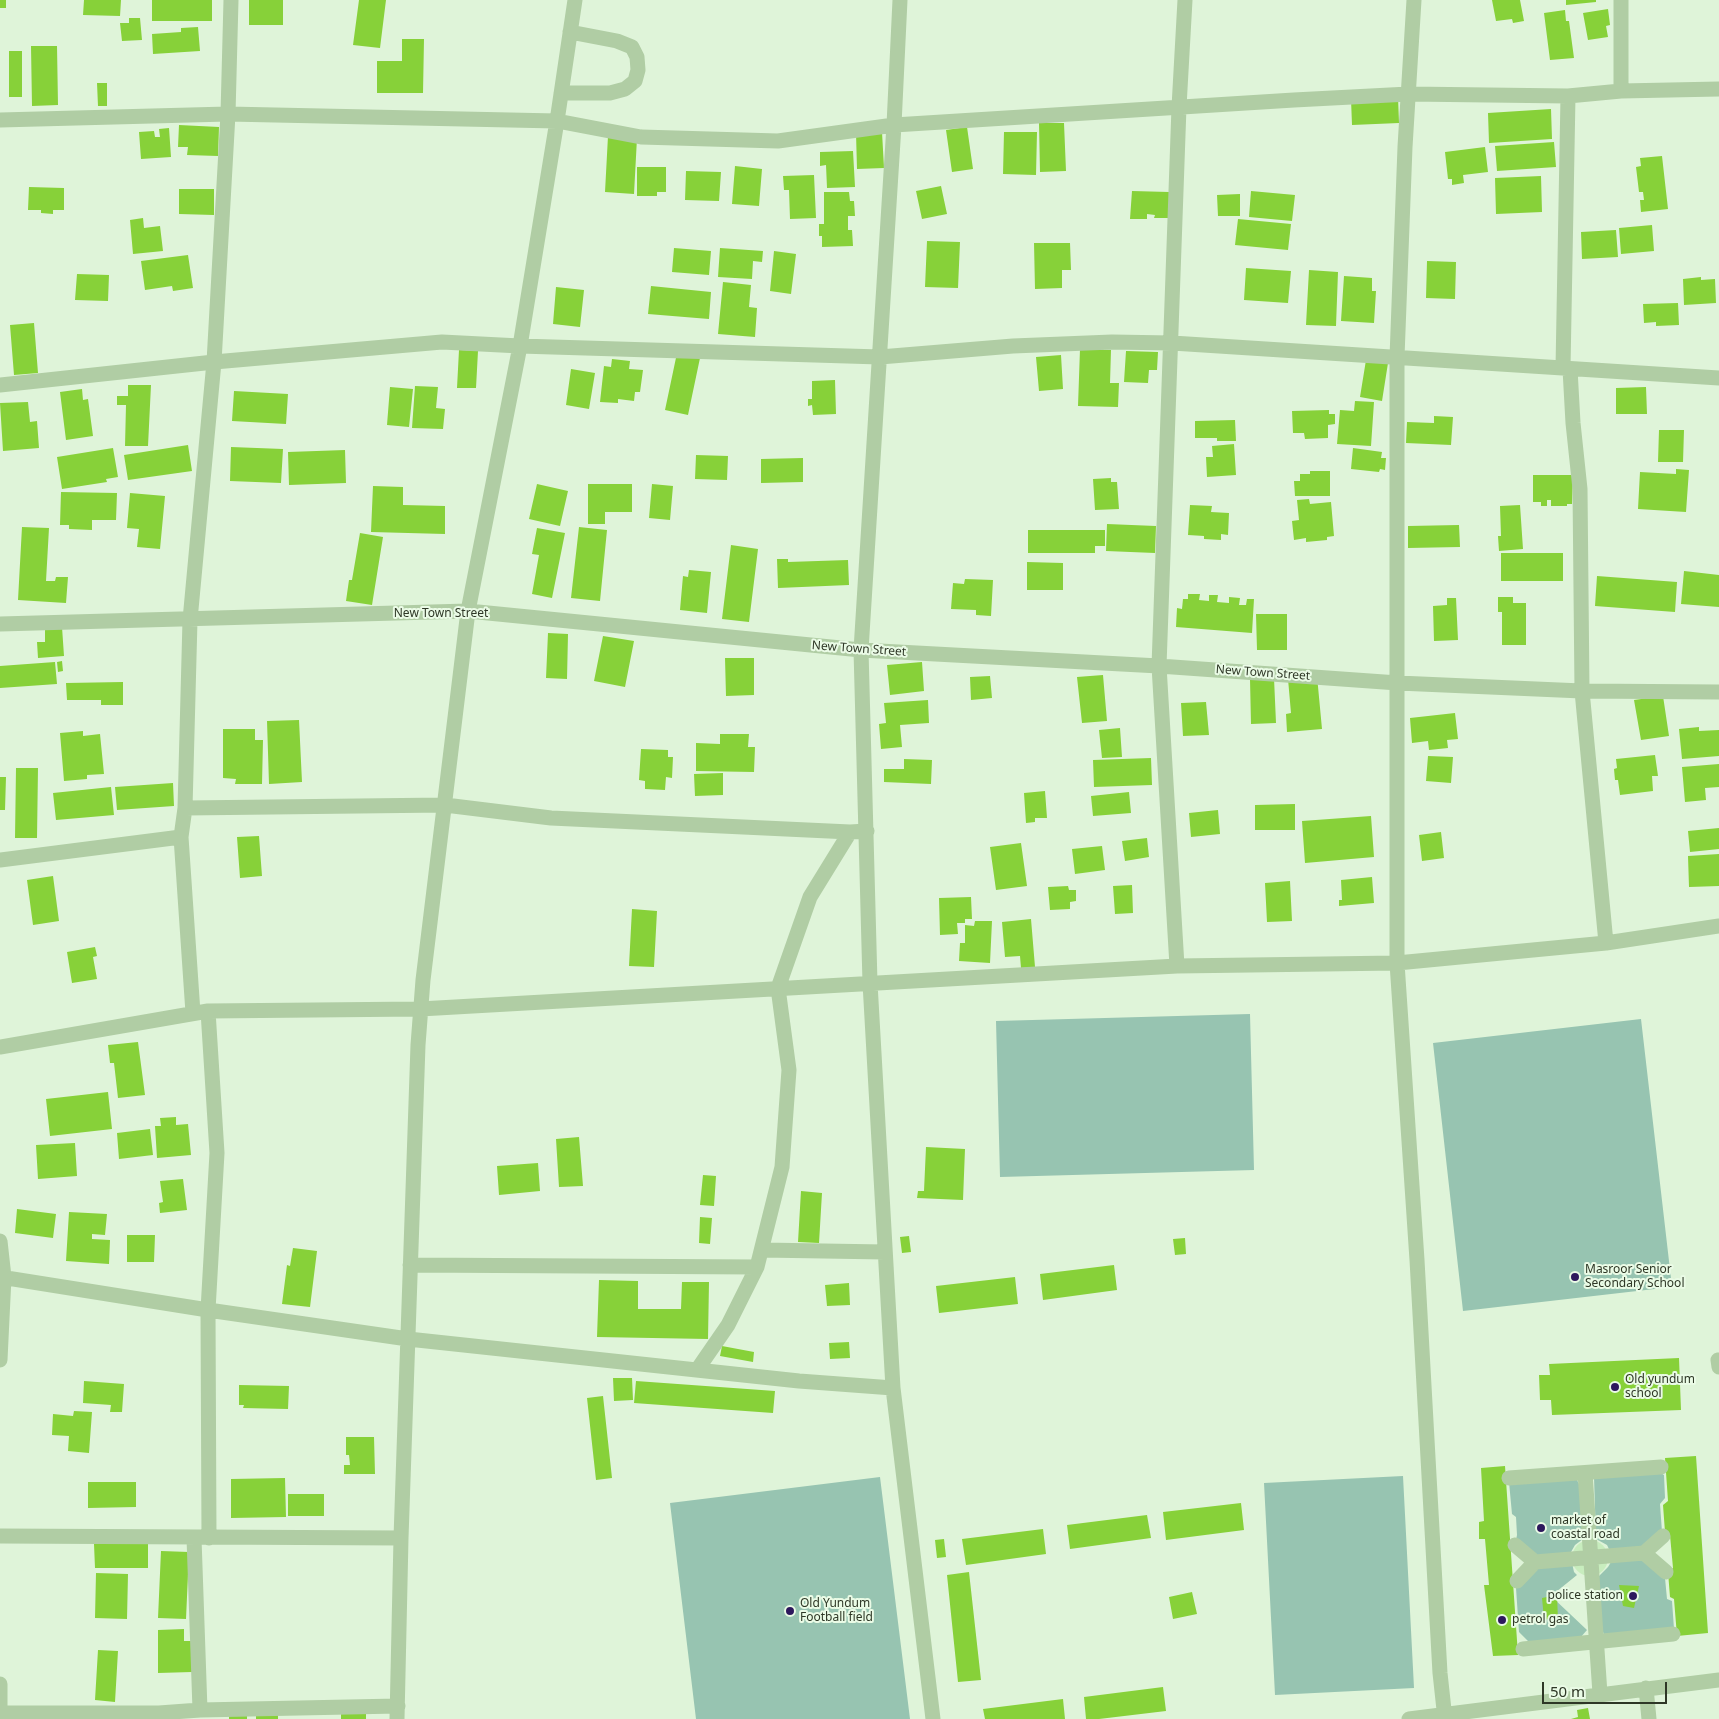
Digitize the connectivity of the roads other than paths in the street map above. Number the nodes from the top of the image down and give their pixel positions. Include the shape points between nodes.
1 (231, 0) edge
2 (575, 0) edge
3 (900, 0) edge
4 (1185, 0) edge
5 (1414, 0) edge
6 (1621, 0) edge
7 (570, 32) junction
8 (1719, 89) edge
9 (1621, 91) junction
10 (561, 93) junction
11 (1409, 94) junction
12 (1568, 96) junction
13 (1180, 107) junction
14 (228, 114) junction
15 (0, 120) edge
16 (557, 121) junction
17 (894, 125) junction
18 (1172, 343) junction
19 (520, 346) junction
20 (880, 357) junction
21 (1396, 357) junction
22 (214, 362) junction
23 (1567, 369) junction
24 (1719, 378) edge
25 (0, 385) edge
26 (468, 611) junction
27 (190, 620) junction
28 (0, 624) edge
29 (861, 650) junction
30 (1159, 666) junction
31 (1398, 683) junction
32 (1582, 690) junction
33 (1719, 692) edge
34 (445, 805) junction
35 (185, 808) junction
36 (867, 831) junction
37 (850, 832) junction
38 (182, 837) junction
39 (0, 860) edge
40 (1719, 926) edge
41 (1606, 943) junction
42 (1397, 963) junction
43 (1177, 966) junction
44 (870, 983) junction
45 (778, 988) junction
46 (420, 1009) junction
47 (201, 1012) junction
48 (0, 1047) edge
49 (0, 1241) edge
50 (762, 1250) junction
51 (885, 1252) junction
52 (410, 1265) junction
53 (758, 1267) junction
54 (2, 1277) edge
55 (208, 1310) junction
56 (408, 1339) junction
57 (0, 1360) edge
58 (696, 1370) junction
59 (893, 1388) junction
60 (1661, 1467) dead end
61 (1585, 1473) junction
62 (1509, 1478) dead end
63 (0, 1536) edge
64 (1663, 1536) dead end
65 (194, 1538) junction
66 (209, 1538) junction
67 (401, 1538) junction
68 (1515, 1546) dead end
69 (1644, 1553) junction
70 (1591, 1557) junction
71 (1535, 1562) junction
72 (1666, 1572) dead end
73 (1517, 1581) dead end
74 (1673, 1634) dead end
75 (1596, 1642) junction
76 (1523, 1649) dead end
77 (1719, 1680) edge
78 (0, 1684) edge
79 (1646, 1688) junction
80 (1600, 1694) junction
81 (0, 1708) edge
82 (200, 1710) junction
83 (397, 1712) edge
84 (0, 1713) edge
85 (159, 1716) edge
86 (1445, 1716) edge
87 (933, 1719) edge
88 (1409, 1719) edge
89 (1649, 1719) edge

1 - 14 street
2 - 7 street
3 - 17 street
4 - 13 street
5 - 11 street
6 - 9 street
7 - 10 street
7 - 10 street via 632,47 637,56 638,70 635,81 625,89 610,93
8 - 9 street
9 - 12 street
10 - 16 street
11 - 12 street
11 - 13 street
11 - 21 street
12 - 23 street
13 - 17 street
13 - 18 street
14 - 15 street
14 - 16 street
14 - 22 street
16 - 17 street via 641,137 778,141
16 - 19 street
17 - 20 street
18 - 20 street via 1013,346
18 - 21 street
18 - 30 street
19 - 20 street
19 - 22 street via 442,342
19 - 26 street
20 - 29 street
21 - 23 street
21 - 31 street
22 - 25 street
22 - 27 street
23 - 24 street
23 - 32 street via 1580,489
26 - 27 street, New Town Street
26 - 29 street, New Town Street
26 - 34 street
27 - 28 street, New Town Street
27 - 35 street
29 - 30 street, New Town Street
29 - 36 street
30 - 31 street, New Town Street
30 - 43 street
31 - 32 street, New Town Street
31 - 42 street
32 - 33 street, New Town Street
32 - 41 street
34 - 35 street
34 - 37 street via 551,818
34 - 46 street
35 - 38 street
36 - 37 street
36 - 44 street
37 - 45 street via 810,897
38 - 39 street
38 - 47 street
40 - 41 street
41 - 42 street
42 - 43 street
42 - 86 street
43 - 44 street
44 - 45 street
44 - 51 street
45 - 46 street
45 - 50 street via 789,1070 782,1166
46 - 47 street
46 - 52 street
47 - 48 street
47 - 55 street via 217,1153
49 - 54 street
50 - 51 street
50 - 53 street
51 - 59 street
52 - 53 street
52 - 56 street
53 - 58 street via 728,1326
54 - 55 street
54 - 57 street
55 - 56 street
55 - 66 street
56 - 58 street
56 - 67 street
58 - 59 street
59 - 87 street
60 - 61 street
61 - 62 street
61 - 70 street
63 - 65 street
64 - 69 street
65 - 66 street
65 - 82 street
66 - 67 street
67 - 83 street
68 - 71 street
69 - 70 street
69 - 72 street
70 - 71 street
70 - 75 street
71 - 73 street
74 - 75 street
75 - 76 street
75 - 80 street
77 - 79 street
78 - 81 street
79 - 80 street
79 - 89 street
80 - 86 street
82 - 83 street
82 - 85 street
84 - 85 street
86 - 88 street

